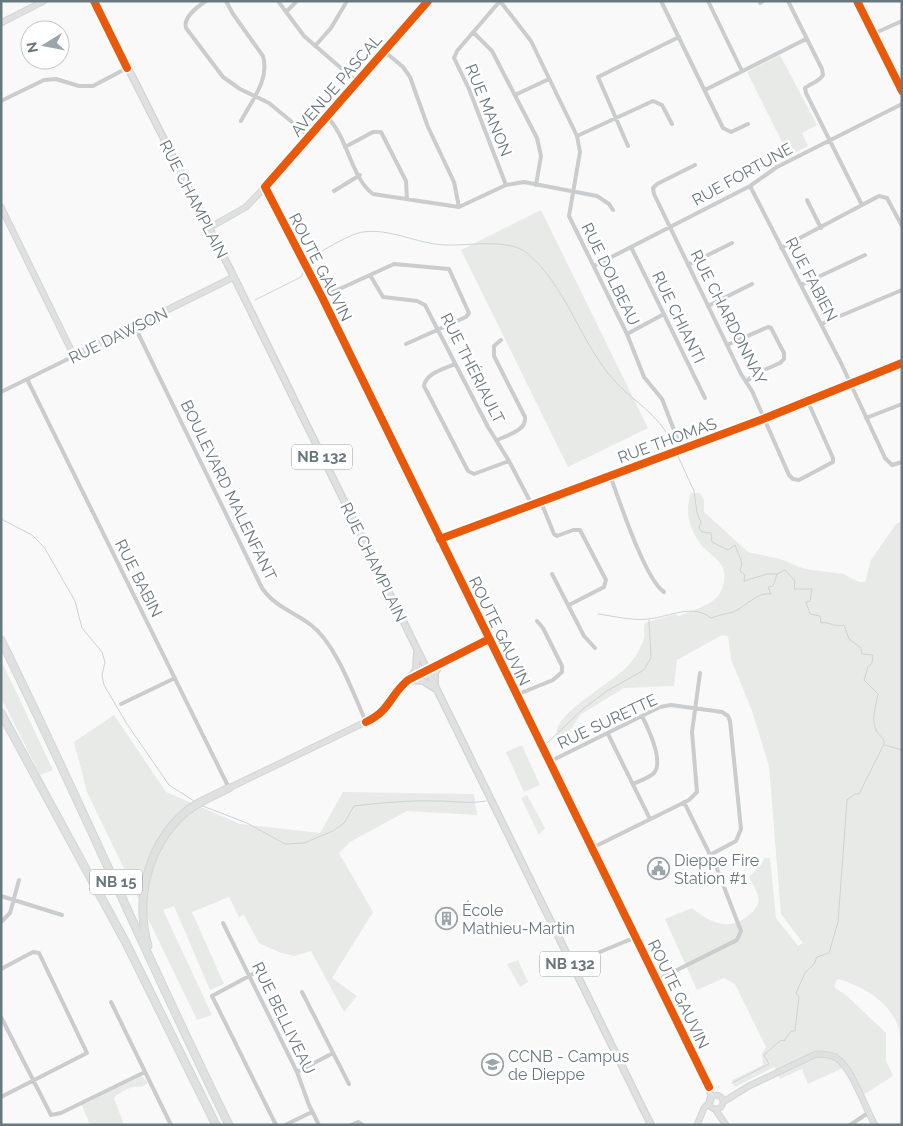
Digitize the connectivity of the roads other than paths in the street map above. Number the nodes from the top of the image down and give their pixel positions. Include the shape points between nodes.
1 (44, 1) edge
2 (94, 1) edge
3 (206, 1) edge
4 (226, 1) edge
5 (278, 1) edge
6 (297, 1) edge
7 (347, 1) edge
8 (500, 1) edge
9 (661, 1) edge
10 (708, 1) edge
11 (788, 1) edge
12 (857, 1) edge
13 (426, 2) edge
14 (286, 12) junction
15 (902, 21) edge
16 (1, 23) edge
17 (473, 32) junction
18 (873, 34) junction
19 (679, 37) junction
20 (806, 40) junction
21 (314, 46) junction
22 (384, 51) junction
23 (127, 68) junction
24 (742, 72) junction
25 (549, 78) junction
26 (357, 82) junction
27 (705, 90) junction
28 (902, 91) edge
29 (256, 94) junction
30 (515, 95) junction
31 (1, 101) edge
32 (902, 104) edge
33 (327, 117) junction
34 (616, 118) junction
35 (241, 121) dead end
36 (672, 124) dead end
37 (748, 124) dead end
38 (577, 136) junction
39 (310, 137) junction
40 (829, 140) junction
41 (628, 146) dead end
42 (346, 147) junction
43 (695, 165) dead end
44 (360, 175) junction
45 (506, 185) junction
46 (536, 185) junction
47 (750, 186) junction
48 (265, 187) junction
49 (334, 191) dead end
50 (574, 192) junction
51 (407, 200) junction
52 (807, 200) dead end
53 (862, 205) junction
54 (1, 207) edge
55 (459, 207) junction
56 (613, 210) dead end
57 (902, 226) edge
58 (209, 228) junction
59 (670, 228) junction
60 (821, 228) junction
61 (732, 244) dead end
62 (631, 247) junction
63 (781, 248) junction
64 (865, 255) dead end
65 (688, 265) junction
66 (594, 266) junction
67 (370, 275) junction
68 (234, 277) junction
69 (752, 284) dead end
70 (801, 285) junction
71 (902, 290) edge
72 (322, 297) junction
73 (708, 306) junction
74 (664, 314) junction
75 (821, 324) junction
76 (135, 327) junction
77 (439, 330) junction
78 (627, 334) junction
79 (501, 340) dead end
80 (406, 344) dead end
81 (727, 345) junction
82 (74, 356) junction
83 (902, 363) edge
84 (455, 364) junction
85 (26, 380) junction
86 (746, 382) junction
87 (849, 385) junction
88 (1, 392) edge
89 (705, 398) dead end
90 (808, 402) junction
91 (902, 404) edge
92 (866, 418) junction
93 (763, 419) junction
94 (497, 440) junction
95 (681, 448) junction
96 (509, 461) junction
97 (902, 462) edge
98 (610, 475) junction
99 (541, 502) junction
100 (532, 505) junction
101 (440, 540) junction
102 (552, 574) dead end
103 (664, 592) dead end
104 (569, 605) junction
105 (537, 621) dead end
106 (488, 639) junction
107 (1, 640) edge
108 (417, 648) junction
109 (595, 648) dead end
110 (441, 663) junction
111 (428, 670) junction
112 (700, 673) dead end
113 (175, 678) junction
114 (408, 680) junction
115 (437, 689) junction
116 (516, 695) junction
117 (122, 704) dead end
118 (695, 708) junction
119 (1, 713) edge
120 (642, 716) junction
121 (366, 722) junction
122 (608, 734) junction
123 (549, 762) junction
124 (632, 784) junction
125 (229, 788) junction
126 (684, 802) junction
127 (650, 819) junction
128 (592, 848) junction
129 (710, 855) junction
130 (19, 880) dead end
131 (1, 896) edge
132 (14, 900) junction
133 (62, 915) dead end
134 (1, 922) edge
135 (224, 923) dead end
136 (636, 937) junction
137 (570, 964) junction
138 (1, 968) edge
139 (154, 968) junction
140 (264, 968) dead end
141 (250, 975) junction
142 (656, 980) junction
143 (302, 992) dead end
144 (111, 1002) dead end
145 (1, 1017) edge
146 (333, 1053) junction
147 (145, 1072) junction
148 (297, 1072) junction
149 (33, 1081) junction
150 (349, 1084) dead end
151 (709, 1087) junction
152 (734, 1093) junction
153 (718, 1096) junction
154 (1, 1097) edge
155 (710, 1101) junction
156 (723, 1104) junction
157 (714, 1109) junction
158 (312, 1112) junction
159 (703, 1112) junction
160 (868, 1113) junction
161 (171, 1125) edge
162 (216, 1125) edge
163 (229, 1125) edge
164 (276, 1125) edge
165 (285, 1125) edge
166 (319, 1125) edge
167 (351, 1125) edge
168 (363, 1125) edge
169 (650, 1125) edge
170 (696, 1125) edge
171 (727, 1125) edge
172 (850, 1125) edge
173 (875, 1125) edge

1 - 16 street
2 - 23 main road, RUE CHAMPLAIN / NB 132
3 - 29 street via 186,20 186,28 223,77 240,89
4 - 29 street via 263,56 266,72
5 - 14 street
6 - 14 street
7 - 21 street via 335,23
8 - 17 street, RUE MANON
8 - 25 street, RUE DOLBEAU via 528,36
9 - 19 street
10 - 24 street
11 - 20 street
12 - 18 street
13 - 22 street, AVENUE PASCAL
14 - 21 street
15 - 18 street
17 - 30 street via 492,51
17 - 45 street, RUE MANON via 454,58
18 - 28 street
19 - 27 street
19 - 34 street via 598,77
20 - 24 street
20 - 40 street via 823,75 805,88 806,93
21 - 26 street
22 - 26 street, AVENUE PASCAL
22 - 55 street via 410,77 428,127 454,182
23 - 31 street via 93,86 44,80
23 - 58 main road, RUE CHAMPLAIN / NB 132
24 - 27 street
25 - 30 street
25 - 38 street, RUE DOLBEAU
26 - 33 street, AVENUE PASCAL
27 - 37 street via 727,131
29 - 35 street
29 - 39 street
30 - 46 street via 540,150
32 - 40 street, RUE FORTUNE
33 - 39 street, AVENUE PASCAL
33 - 42 street
34 - 36 street via 656,101 662,105
34 - 38 street
34 - 41 street
38 - 50 street, RUE DOLBEAU via 580,152
39 - 48 street, AVENUE PASCAL
40 - 47 street, RUE FORTUNE via 777,167
40 - 53 street
42 - 44 street
42 - 51 street via 373,132 381,132 406,181
43 - 59 street, RUE CHARDONNAY via 653,188
44 - 49 street
44 - 51 street via 373,194
45 - 46 street via 516,182
45 - 55 street
46 - 50 street
47 - 59 street, RUE FORTUNE
47 - 63 street, RUE FABIEN
48 - 58 street, AVENUE PASCAL via 246,207
48 - 72 street, ROUTE GAUVIN
50 - 56 street via 597,196
50 - 66 street, RUE DOLBEAU via 568,216
51 - 55 street
52 - 60 street
53 - 57 street via 878,196 885,197
53 - 60 street
54 - 82 street
58 - 68 main road, RUE CHAMPLAIN / NB 132
59 - 62 street, RUE FORTUNE
59 - 65 street, RUE CHARDONNAY
60 - 63 street
61 - 65 street
62 - 66 street, RUE FORTUNE
62 - 74 street, RUE CHIANTI
63 - 70 street, RUE FABIEN
64 - 70 street
65 - 73 street, RUE CHARDONNAY
66 - 78 street, RUE DOLBEAU
67 - 72 street
67 - 77 street, RUE THÉRIAULT via 383,297 425,305
67 - 77 street via 400,263 449,269 469,313
68 - 76 street, RUE DAWSON
68 - 108 main road, RUE CHAMPLAIN / NB 132
69 - 73 street
70 - 75 street, RUE FABIEN
71 - 75 street
72 - 101 street, ROUTE GAUVIN
73 - 81 street, RUE CHARDONNAY
74 - 78 street
74 - 89 street, RUE CHIANTI
75 - 87 street, RUE FABIEN
76 - 82 street, RUE DAWSON
76 - 121 street, BOULEVARD MALENFANT via 262,588 269,598 320,632
77 - 80 street
77 - 84 street, RUE THÉRIAULT
78 - 95 street, RUE DOLBEAU via 644,376 662,399
79 - 94 street via 494,346 494,356 526,423
81 - 86 street, RUE CHARDONNAY
81 - 86 street via 768,326 772,328 784,358
82 - 85 street, RUE DAWSON
83 - 87 street, RUE THOMAS
84 - 94 street, RUE THÉRIAULT
84 - 96 street via 430,375 424,386 468,471 474,474
85 - 88 street, RUE DAWSON
85 - 113 street, RUE BABIN
86 - 93 street, RUE CHARDONNAY
87 - 90 street, RUE THOMAS
87 - 92 street, RUE FABIEN
90 - 93 street, RUE THOMAS
90 - 93 street, RUE CHARDONNAY via 833,458 832,462 799,480 790,475
91 - 92 street
92 - 97 street, RUE FABIEN via 888,463
93 - 95 street, RUE THOMAS
94 - 96 street, RUE THÉRIAULT
95 - 98 street, RUE THOMAS
96 - 100 street, RUE THÉRIAULT
98 - 99 street, RUE THOMAS
98 - 103 street via 636,543 656,584
99 - 100 street, RUE THOMAS
99 - 104 street via 554,534 558,536 580,530 606,580 604,587
100 - 101 street, RUE THOMAS
101 - 106 street, ROUTE GAUVIN
102 - 104 street
104 - 109 street via 584,636
105 - 116 street via 562,666 562,672 553,680
106 - 110 street
106 - 116 street, ROUTE GAUVIN
107 - 139 highway, NB 15 via 62,763
108 - 111 main road, RUE CHAMPLAIN / NB 132
108 - 114 main road via 417,665
110 - 111 street
110 - 115 main road via 434,676
111 - 114 street
111 - 115 main road, RUE CHAMPLAIN / NB 132
112 - 118 street
113 - 117 street
113 - 125 street, RUE BABIN
114 - 115 main road via 423,681
114 - 121 street via 400,686 384,711
115 - 137 main road, RUE CHAMPLAIN / NB 132
116 - 123 street, ROUTE GAUVIN
118 - 120 street, RUE SURETTE via 666,705
118 - 126 street via 692,732 698,786 694,798
118 - 129 street, RUE SURETTE via 728,716 741,829 736,841
119 - 162 highway, NB 15 via 126,943
120 - 122 street, RUE SURETTE
120 - 124 street via 654,741 656,766 655,772
121 - 125 street
122 - 123 street, RUE SURETTE
122 - 124 street
123 - 128 street, ROUTE GAUVIN
124 - 127 street
125 - 139 highway via 182,815 155,853 145,879 143,900 143,919
126 - 127 street
126 - 129 street
127 - 128 street
128 - 136 street, ROUTE GAUVIN
129 - 142 street via 730,897 740,935 733,942
130 - 132 street
131 - 132 street
132 - 133 street
132 - 134 street via 10,913
135 - 141 street, RUE BELLIVEAU
136 - 137 street
136 - 142 street, ROUTE GAUVIN
137 - 169 main road, RUE CHAMPLAIN / NB 132
138 - 149 street via 33,952 40,953 86,1050 85,1055
139 - 163 highway, NB 15
140 - 141 street
141 - 148 street, RUE BELLIVEAU
141 - 164 street via 212,996
142 - 151 street, ROUTE GAUVIN
143 - 146 street
144 - 147 street
145 - 149 street
146 - 148 street
146 - 150 street
147 - 149 street via 54,1116 49,1113
147 - 161 street
148 - 158 street, RUE BELLIVEAU
149 - 154 street
151 - 153 street, ROUTE GAUVIN
151 - 155 street, ROUTE GAUVIN
152 - 153 street
152 - 156 street
152 - 160 street via 816,1054 827,1054 846,1067
153 - 155 street
153 - 156 street, ROUTE GAUVIN
155 - 157 street, ROUTE GAUVIN
155 - 159 street
156 - 157 street
156 - 171 street
157 - 159 street
157 - 171 street
158 - 165 street
158 - 166 street, RUE BELLIVEAU
159 - 170 street
160 - 172 street
160 - 173 street
167 - 168 street via 358,1122

